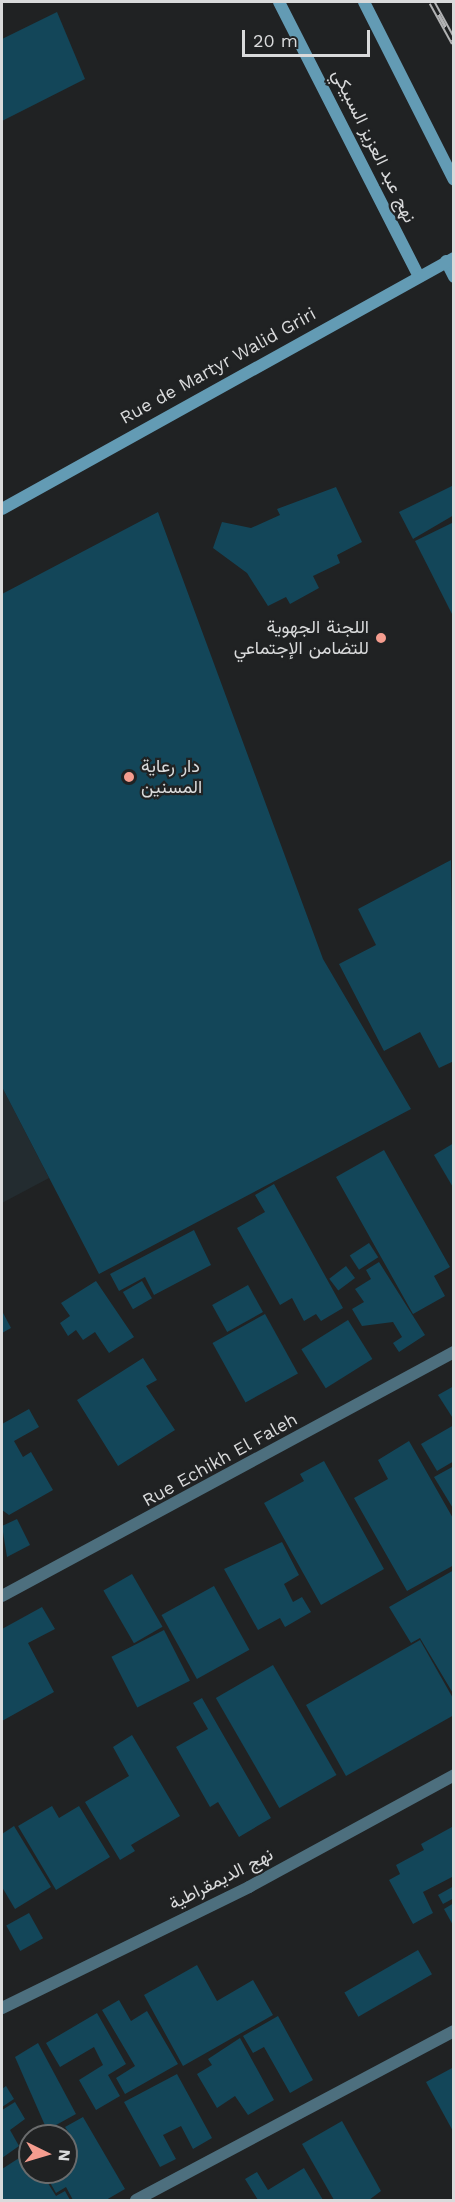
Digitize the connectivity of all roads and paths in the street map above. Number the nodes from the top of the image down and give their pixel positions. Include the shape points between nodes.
1 (279, 2) edge
2 (364, 2) edge
3 (453, 180) edge
4 (450, 260) edge
5 (418, 275) junction
6 (453, 277) edge
7 (2, 509) edge
8 (453, 1352) edge
9 (2, 1596) edge
10 (453, 1775) edge
11 (2, 2008) edge
12 (453, 2031) edge
13 (136, 2200) edge

1 - 5 street, نهج عبد العزيز السبيكي
2 - 3 street
4 - 5 street, Rue de Martyr Walid Griri
4 - 6 street
5 - 7 street, Rue de Martyr Walid Griri
8 - 9 street, Rue Echikh El Faleh
10 - 11 street, نهج الديمقراطية via 249,1887
12 - 13 street

